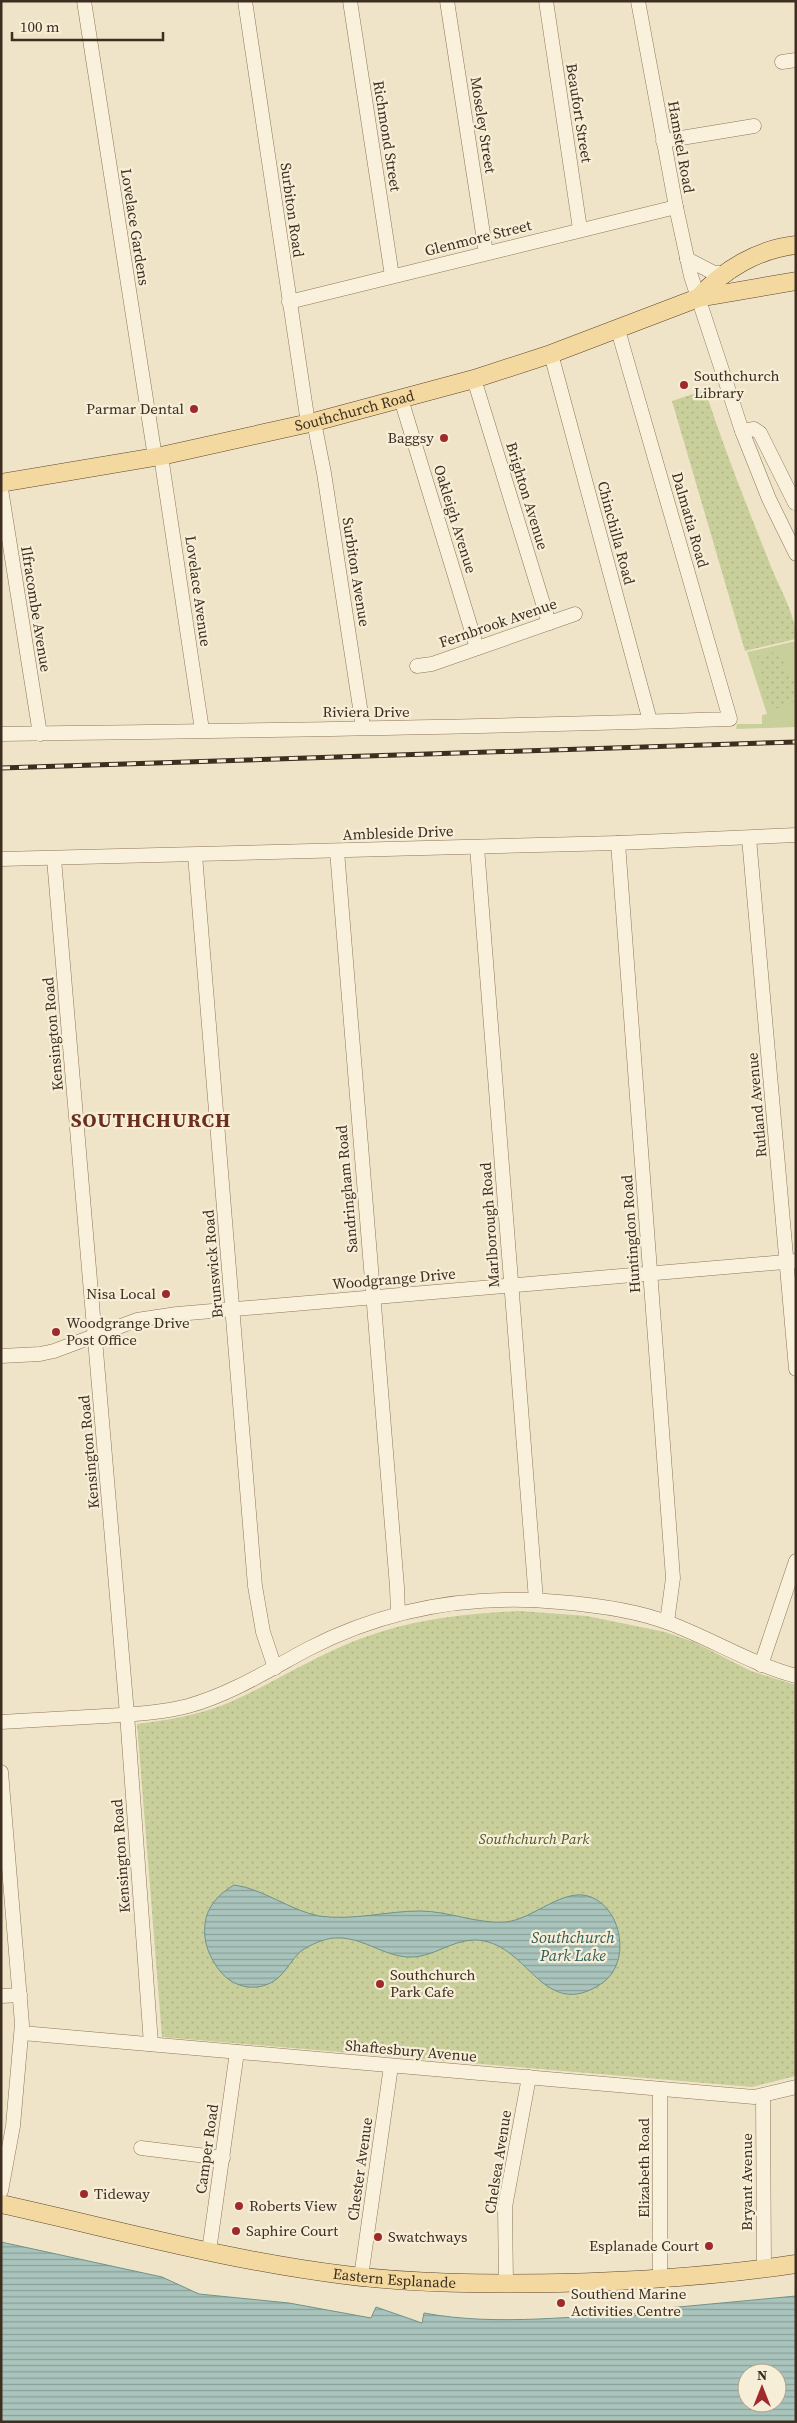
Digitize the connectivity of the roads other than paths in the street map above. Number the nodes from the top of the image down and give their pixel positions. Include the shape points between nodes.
1 (84, 1) edge
2 (245, 1) edge
3 (350, 1) edge
4 (448, 1) edge
5 (546, 1) edge
6 (638, 1) edge
7 (754, 126) dead end
8 (663, 140) junction
9 (676, 207) junction
10 (580, 229) junction
11 (796, 244) edge
12 (486, 253) junction
13 (687, 259) junction
14 (726, 273) junction
15 (392, 276) junction
16 (796, 281) edge
17 (698, 298) junction
18 (289, 302) junction
19 (618, 330) junction
20 (551, 354) junction
21 (474, 378) junction
22 (401, 399) junction
23 (311, 422) junction
24 (742, 431) junction
25 (158, 457) junction
26 (1, 483) edge
27 (1, 489) edge
28 (794, 503) dead end
29 (796, 554) edge
30 (575, 614) dead end
31 (549, 623) junction
32 (477, 648) junction
33 (418, 666) dead end
34 (730, 719) joint
35 (650, 721) junction
36 (364, 727) junction
37 (202, 730) junction
38 (1, 734) edge
39 (40, 734) junction
40 (796, 836) edge
41 (748, 838) junction
42 (618, 843) junction
43 (477, 847) junction
44 (337, 851) junction
45 (195, 855) junction
46 (54, 858) junction
47 (1, 859) edge
48 (792, 1261) edge
49 (650, 1273) junction
50 (511, 1286) junction
51 (372, 1297) junction
52 (232, 1309) junction
53 (96, 1335) junction
54 (1, 1356) edge
55 (796, 1369) edge
56 (796, 1561) edge
57 (536, 1600) junction
58 (398, 1614) junction
59 (667, 1622) junction
60 (761, 1665) junction
61 (275, 1668) junction
62 (796, 1676) edge
63 (127, 1714) junction
64 (1, 1722) edge
65 (1, 1772) edge
66 (3, 1804) edge
67 (7, 1901) edge
68 (20, 1994) junction
69 (1, 1996) edge
70 (22, 2033) junction
71 (151, 2044) junction
72 (237, 2052) junction
73 (391, 2066) junction
74 (529, 2077) junction
75 (796, 2087) edge
76 (660, 2088) junction
77 (763, 2096) junction
78 (141, 2148) dead end
79 (223, 2158) junction
80 (1, 2191) edge
81 (1, 2204) edge
82 (209, 2251) junction
83 (796, 2264) edge
84 (764, 2269) junction
85 (361, 2277) junction
86 (660, 2278) junction
87 (506, 2284) junction

1 - 25 street, Lovelace Gardens
2 - 18 street, Surbiton Road
3 - 15 street, Richmond Street
4 - 12 street, Moseley Street
5 - 10 street, Beaufort Street
6 - 8 street, Hamstel Road
7 - 8 street
8 - 9 street, Hamstel Road
9 - 10 street, Glenmore Street
9 - 13 street, Hamstel Road
10 - 12 street, Glenmore Street
11 - 14 main road via 770,250
12 - 15 street, Glenmore Street
13 - 14 street via 714,273
13 - 17 street, Hamstel Road
14 - 17 main road via 711,283
15 - 18 street, Glenmore Street
16 - 17 main road
17 - 19 main road, Southchurch Road
17 - 24 street, Hamstel Road
18 - 23 street, Surbiton Road
19 - 20 main road, Southchurch Road
19 - 34 street, Dalmatia Road
20 - 21 main road, Southchurch Road
20 - 35 street, Chinchilla Road
21 - 22 main road, Southchurch Road
21 - 31 street, Brighton Avenue
22 - 23 main road, Southchurch Road
22 - 32 street, Oakleigh Avenue
23 - 25 main road, Southchurch Road
23 - 36 street, Surbiton Avenue via 324,473
24 - 28 street via 756,429 760,433
24 - 29 street, Hamstel Road via 769,499
25 - 26 main road, Southchurch Road
25 - 37 street, Lovelace Avenue
27 - 39 street, Ilfracombe Avenue
30 - 31 street, Fernbrook Avenue
31 - 32 street, Fernbrook Avenue
32 - 33 street, Fernbrook Avenue
34 - 35 street, Riviera Drive
35 - 36 street, Riviera Drive via 426,729
36 - 37 street, Riviera Drive
37 - 39 street, Riviera Drive
38 - 39 street, Riviera Drive
40 - 41 street, Ambleside Drive
41 - 42 street, Ambleside Drive
41 - 48 street, Rutland Avenue
42 - 43 street, Ambleside Drive
42 - 49 street, Huntingdon Road
43 - 44 street, Ambleside Drive
43 - 50 street, Marlborough Road
44 - 45 street, Ambleside Drive
44 - 51 street, Sandringham Road
45 - 46 street, Ambleside Drive
45 - 52 street, Brunswick Road
46 - 47 street, Ambleside Drive
46 - 53 street, Kensington Road
48 - 49 street, Woodgrange Drive
48 - 55 street, Rutland Avenue
49 - 50 street, Woodgrange Drive
49 - 59 street, Huntingdon Road via 673,1578
50 - 51 street, Woodgrange Drive
50 - 57 street, Marlborough Road
51 - 52 street, Woodgrange Drive
51 - 58 street, Sandringham Road
52 - 53 street, Woodgrange Drive via 149,1317
52 - 61 street, Brunswick Road via 255,1586 263,1632
53 - 54 street, Woodgrange Drive via 40,1354
53 - 63 street, Kensington Road
56 - 60 street
57 - 58 street via 458,1603
57 - 59 street via 620,1610
58 - 61 street via 324,1642
59 - 60 street
60 - 62 street
61 - 63 street via 239,1687 187,1706
63 - 64 street
63 - 71 street, Kensington Road
65 - 66 street
66 - 67 street
67 - 68 street
68 - 69 street
68 - 70 street
70 - 71 street, Shaftesbury Avenue
70 - 80 street via 13,2126
71 - 72 street, Shaftesbury Avenue
72 - 73 street, Shaftesbury Avenue
72 - 79 street, Camper Road
73 - 74 street, Shaftesbury Avenue
73 - 85 street, Chester Avenue
74 - 76 street, Shaftesbury Avenue
74 - 87 street, Chelsea Avenue via 505,2207
75 - 77 street, Shaftesbury Avenue
76 - 77 street, Shaftesbury Avenue
76 - 86 street, Elizabeth Road
77 - 84 street, Bryant Avenue
78 - 79 street
79 - 82 street, Camper Road
81 - 82 main road, Eastern Esplanade
82 - 85 main road, Eastern Esplanade
83 - 84 main road, Eastern Esplanade
84 - 86 main road, Eastern Esplanade
85 - 87 main road, Eastern Esplanade
86 - 87 main road, Eastern Esplanade

